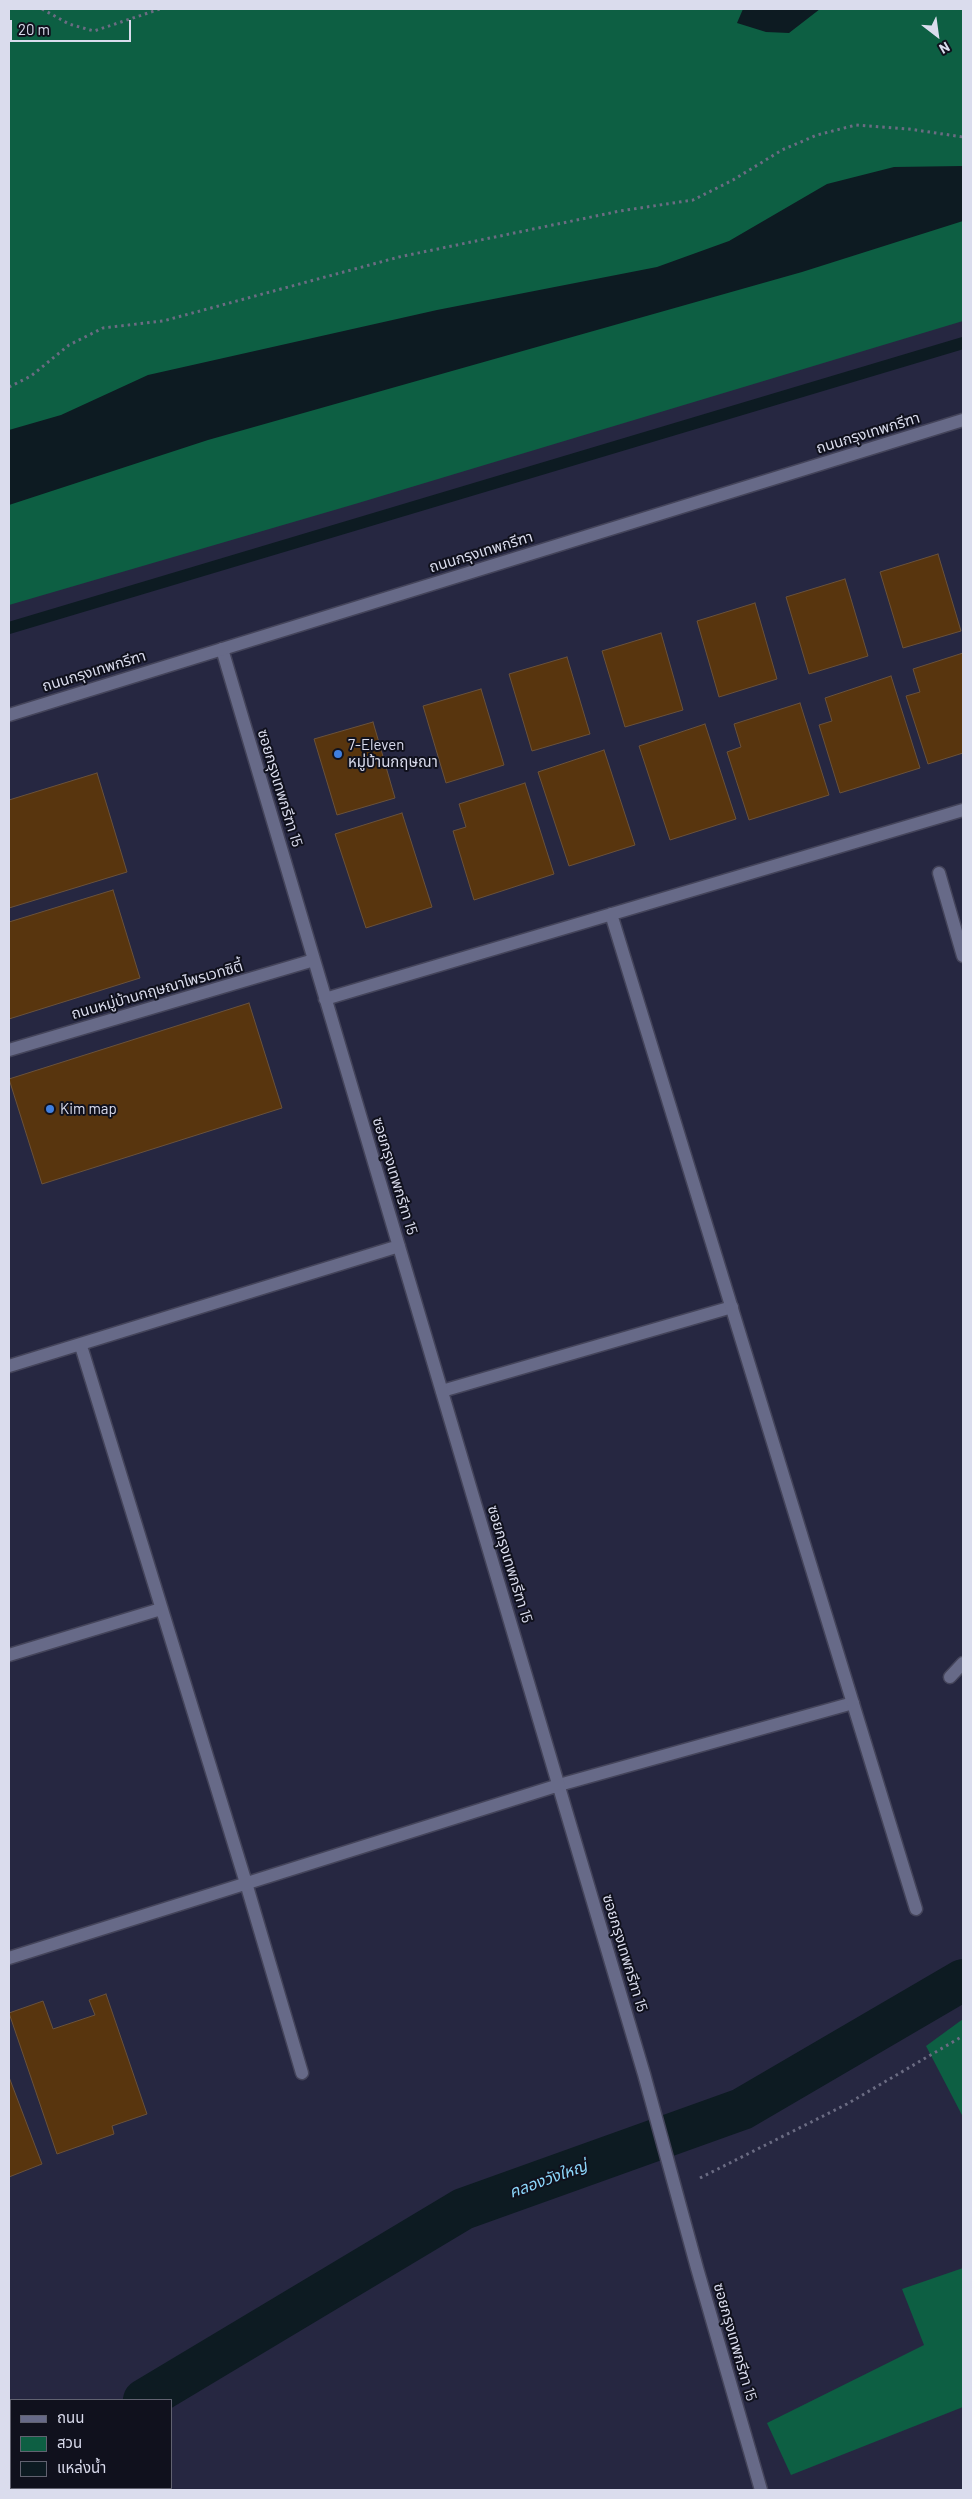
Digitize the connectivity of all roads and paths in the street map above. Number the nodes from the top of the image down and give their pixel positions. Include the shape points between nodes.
1 (42, 9) edge
2 (160, 9) edge
3 (963, 137) edge
4 (9, 387) edge
5 (963, 420) edge
6 (222, 649) junction
7 (9, 715) edge
8 (963, 810) edge
9 (939, 873) dead end
10 (612, 914) junction
11 (963, 956) edge
12 (314, 960) junction
13 (325, 999) junction
14 (9, 1050) edge
15 (399, 1246) junction
16 (732, 1307) junction
17 (81, 1346) junction
18 (9, 1366) edge
19 (442, 1391) junction
20 (161, 1609) junction
21 (9, 1655) edge
22 (963, 1663) edge
23 (950, 1677) dead end
24 (853, 1703) junction
25 (559, 1785) junction
26 (246, 1883) junction
27 (916, 1909) dead end
28 (9, 1958) edge
29 (963, 2036) edge
30 (302, 2073) dead end
31 (702, 2187) dead end
32 (761, 2490) edge

1 - 2 path via 69,24 94,31
3 - 4 path via 856,125 817,135 782,150 694,200 620,211 399,257 163,321 103,328 69,345 31,376
5 - 6 street, ถนนกรุงเทพกรีฑา
6 - 7 street, ถนนกรุงเทพกรีฑา
6 - 12 street, ซอยกรุงเทพกรีฑา 15
8 - 10 street
9 - 11 street
10 - 13 street
10 - 16 street
12 - 13 street, ซอยกรุงเทพกรีฑา 15
12 - 14 street, ถนนหมู่บ้านกฤษณาไพรเวทซิตี้
13 - 15 street, ซอยกรุงเทพกรีฑา 15
15 - 17 street
15 - 19 street, ซอยกรุงเทพกรีฑา 15
16 - 19 street
16 - 24 street
17 - 18 street
17 - 20 street
19 - 25 street, ซอยกรุงเทพกรีฑา 15
20 - 21 street
20 - 26 street
22 - 23 street
24 - 25 street
24 - 27 street
25 - 26 street
25 - 32 street, ซอยกรุงเทพกรีฑา 15
26 - 28 street
26 - 30 street
29 - 31 path via 847,2104 699,2178

